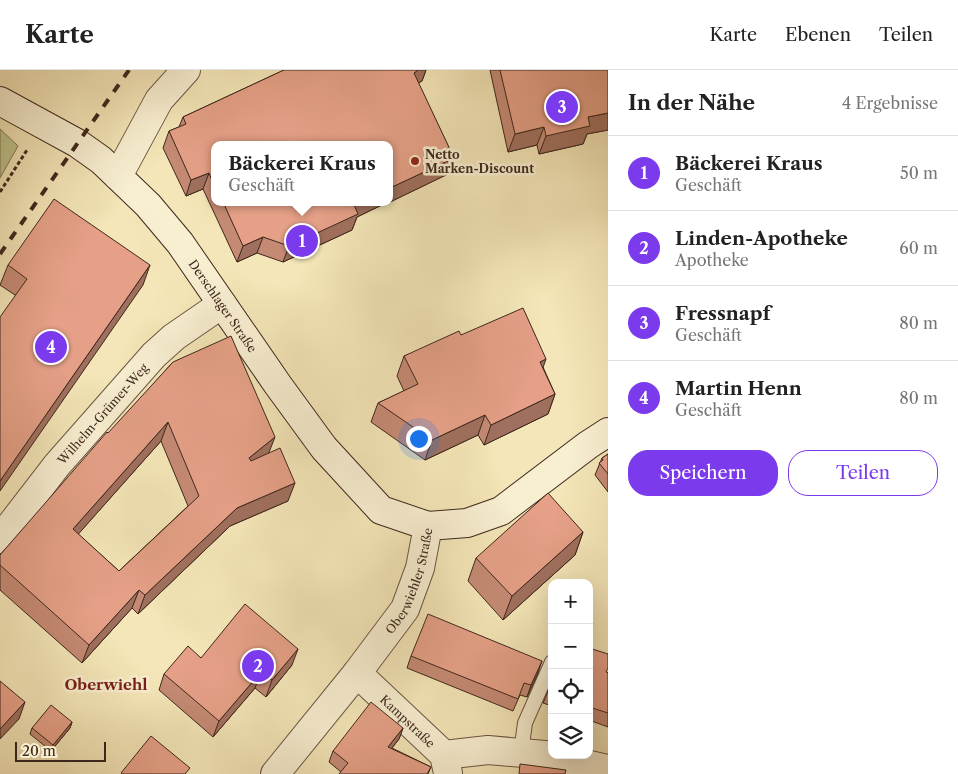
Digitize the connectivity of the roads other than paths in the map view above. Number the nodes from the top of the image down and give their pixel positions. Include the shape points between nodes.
1 (186, 70) edge
2 (3, 102) edge
3 (118, 176) junction
4 (222, 304) junction
5 (608, 432) edge
6 (428, 526) junction
7 (0, 539) edge
8 (549, 669) edge
9 (357, 672) junction
10 (521, 753) junction
11 (446, 765) edge
12 (608, 769) edge
13 (275, 774) edge

1 - 3 street via 159,100
2 - 3 street, Derschlager Straße via 101,160
3 - 4 street, Derschlager Straße via 180,243
4 - 6 street, Derschlager Straße via 324,448 362,491 381,510
4 - 7 street, Wilhelm-Grümer-Weg via 174,336 154,355 57,465
5 - 6 street, Oberwiehler Straße via 501,511 467,523
6 - 9 street, Oberwiehler Straße via 420,568 405,609
8 - 10 lane via 525,723
9 - 11 street, Kampstraße
9 - 13 street, Oberwiehler Straße
10 - 11 street via 488,750
10 - 12 street

